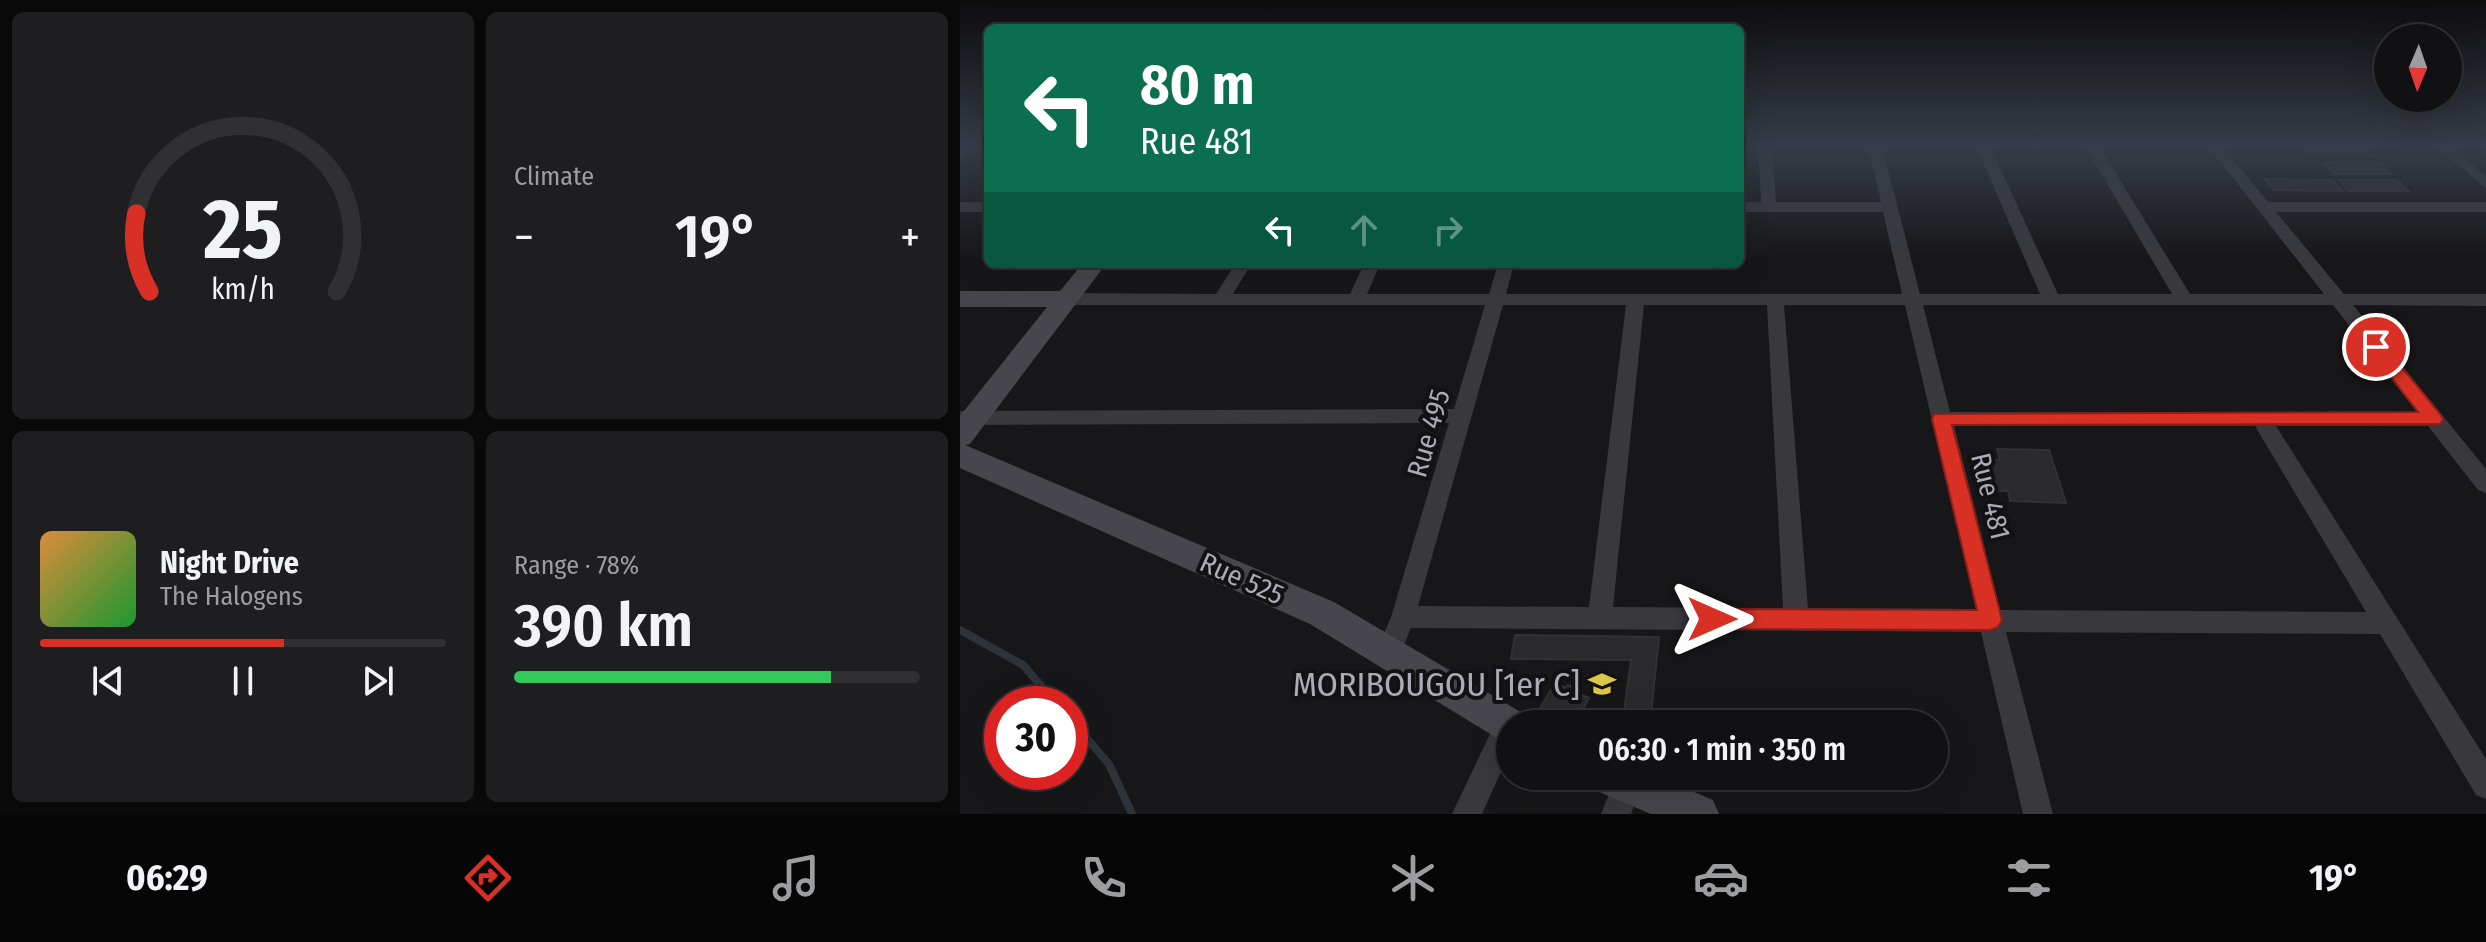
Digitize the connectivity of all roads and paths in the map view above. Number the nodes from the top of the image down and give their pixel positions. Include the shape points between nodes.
1 (1767, 184) edge
2 (1884, 184) edge
3 (2000, 184) edge
4 (2115, 184) edge
5 (2246, 184) edge
6 (960, 207) edge
7 (984, 207) edge
8 (1744, 207) edge
9 (1769, 207) junction
10 (1889, 207) junction
11 (2264, 207) junction
12 (2486, 207) edge
13 (1091, 268) edge
14 (1240, 268) edge
15 (1370, 268) edge
16 (1505, 268) edge
17 (960, 299) edge
18 (1065, 299) junction
19 (1221, 299) junction
20 (1356, 299) junction
21 (1496, 299) junction
22 (1636, 299) junction
23 (1775, 299) junction
24 (1912, 299) junction
25 (2051, 299) junction
26 (2184, 299) junction
27 (2338, 300) junction
28 (2485, 301) edge
29 (1462, 416) junction
30 (1941, 419) junction
31 (2261, 419) junction
32 (2434, 419) junction
33 (964, 424) edge
34 (960, 455) edge
35 (2486, 484) edge
36 (1403, 617) junction
37 (1600, 618) junction
38 (1796, 619) junction
39 (1990, 620) junction
40 (2386, 623) junction
41 (1389, 652) junction
42 (1496, 719) edge
43 (1496, 754) edge
44 (2486, 785) edge
45 (1617, 792) edge
46 (1467, 814) edge
47 (1699, 814) edge
48 (2038, 814) edge

1 - 9 street
2 - 10 street, Rue 481
3 - 25 street
4 - 26 street
5 - 11 street
6 - 7 street
8 - 9 street
9 - 10 street
10 - 24 street, Rue 481
11 - 12 street
11 - 27 street
13 - 18 main road
14 - 19 street
15 - 20 street
16 - 21 street, Rue 495
17 - 18 main road
18 - 19 street
18 - 33 main road
19 - 20 street
20 - 21 street
21 - 22 street
21 - 29 street, Rue 495
22 - 23 street
22 - 37 street
23 - 24 street
23 - 38 street
24 - 25 street
24 - 30 street, Rue 481
25 - 26 street
26 - 27 street
27 - 28 street
27 - 32 street
29 - 33 street
29 - 36 street, Rue 495
30 - 31 street
30 - 39 street, Rue 481
31 - 32 street
31 - 40 street
32 - 35 street
34 - 41 main road, Rue 525 via 1322,613
36 - 37 street
36 - 41 street, Rue 495
37 - 38 street
38 - 39 street
39 - 40 street
39 - 48 street, Rue 481
40 - 44 street
41 - 42 main road, Rue 525
43 - 46 street
45 - 47 main road

